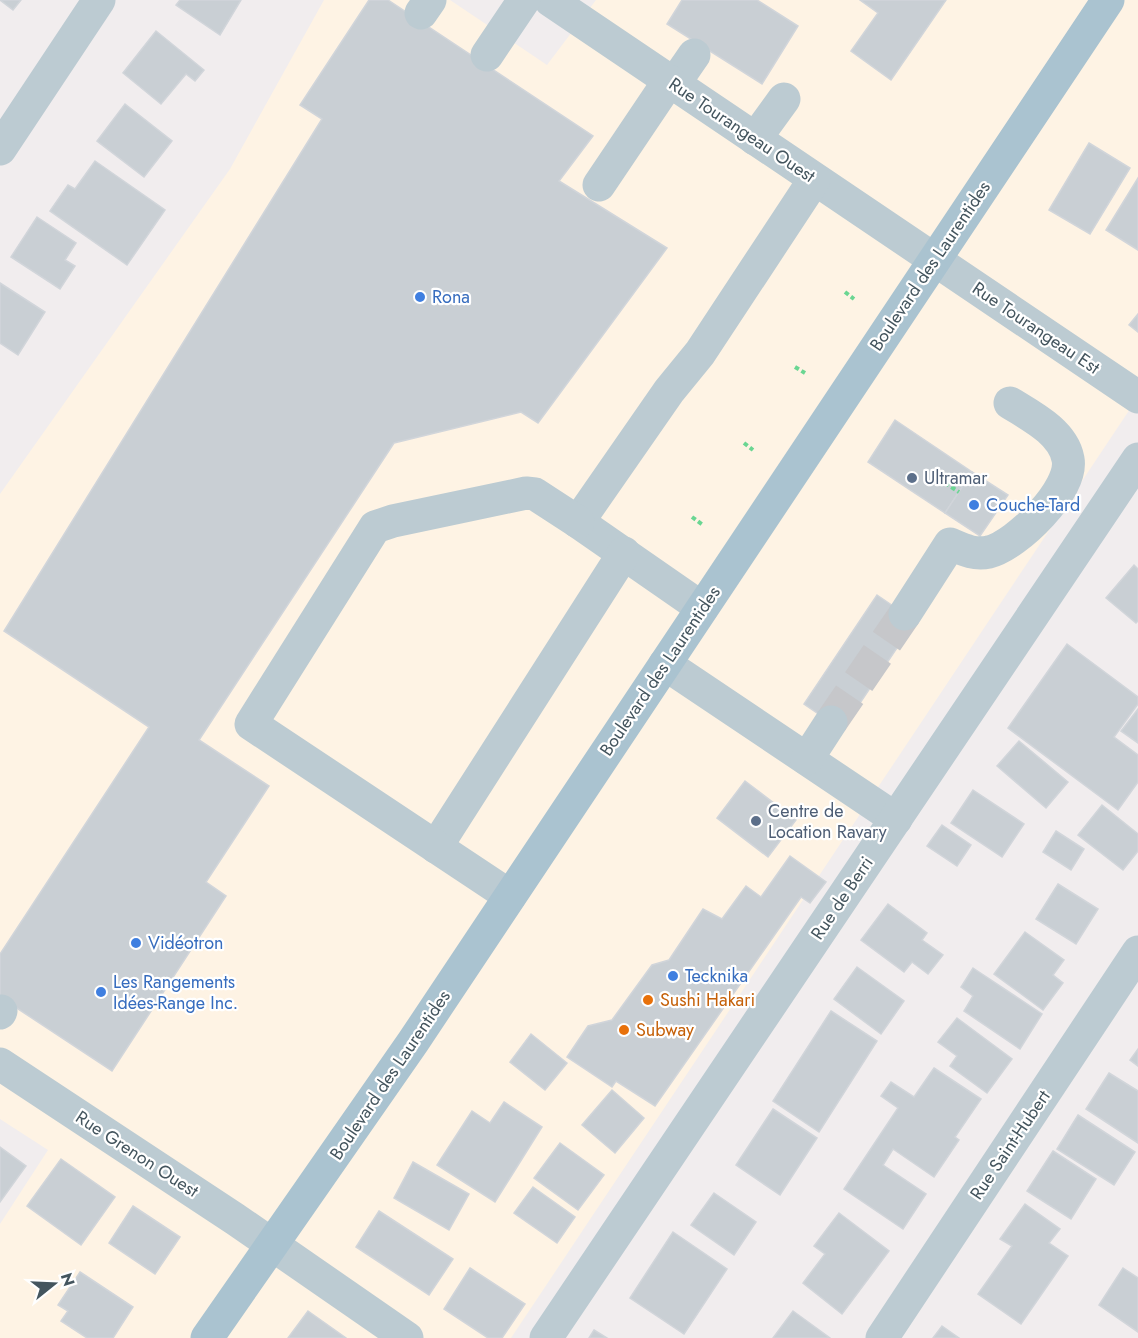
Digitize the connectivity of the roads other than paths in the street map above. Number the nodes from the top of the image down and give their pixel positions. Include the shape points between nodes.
1 (99, 0) edge
2 (524, 0) edge
3 (550, 0) edge
4 (1108, 0) edge
5 (589, 10) edge
6 (487, 55) dead end
7 (694, 55) dead end
8 (672, 82) junction
9 (784, 99) dead end
10 (755, 139) junction
11 (0, 149) edge
12 (814, 180) junction
13 (599, 184) dead end
14 (934, 260) junction
15 (1138, 397) edge
16 (1011, 403) dead end
17 (1138, 459) edge
18 (578, 522) junction
19 (624, 554) junction
20 (702, 608) junction
21 (905, 614) tunnel mouth
22 (665, 664) junction
23 (831, 722) tunnel mouth
24 (807, 759) junction
25 (896, 819) junction
26 (436, 847) junction
27 (510, 896) junction
28 (1138, 952) edge
29 (0, 1064) edge
30 (273, 1246) junction
31 (207, 1338) edge
32 (406, 1338) edge
33 (546, 1338) edge
34 (882, 1338) edge

1 - 11 street
2 - 6 street
3 - 5 street, Rue Tourangeau Ouest
4 - 14 main road, Boulevard des Laurentides
5 - 8 street, Rue Tourangeau Ouest
7 - 8 street
8 - 10 street, Rue Tourangeau Ouest
8 - 13 street
9 - 10 street
10 - 12 street, Rue Tourangeau Ouest
12 - 14 street, Rue Tourangeau Ouest
12 - 18 street via 700,353
14 - 15 street, Rue Tourangeau Est
14 - 20 main road, Boulevard des Laurentides
16 - 21 street via 1061,443 1068,457 1065,482 1023,531 992,551 971,553 950,544
17 - 25 street, Rue de Berri
18 - 19 street
18 - 26 street via 535,494 526,493 375,527 251,724
19 - 20 street
19 - 26 street
20 - 22 main road, Boulevard des Laurentides
22 - 24 street
22 - 27 main road, Boulevard des Laurentides
23 - 24 street
24 - 25 street
25 - 33 street, Rue de Berri
26 - 27 street
27 - 30 main road, Boulevard des Laurentides
28 - 34 street, Rue Saint-Hubert
29 - 30 street, Rue Grenon Ouest
30 - 31 main road, Boulevard des Laurentides
30 - 32 street, Rue Grenon Ouest

